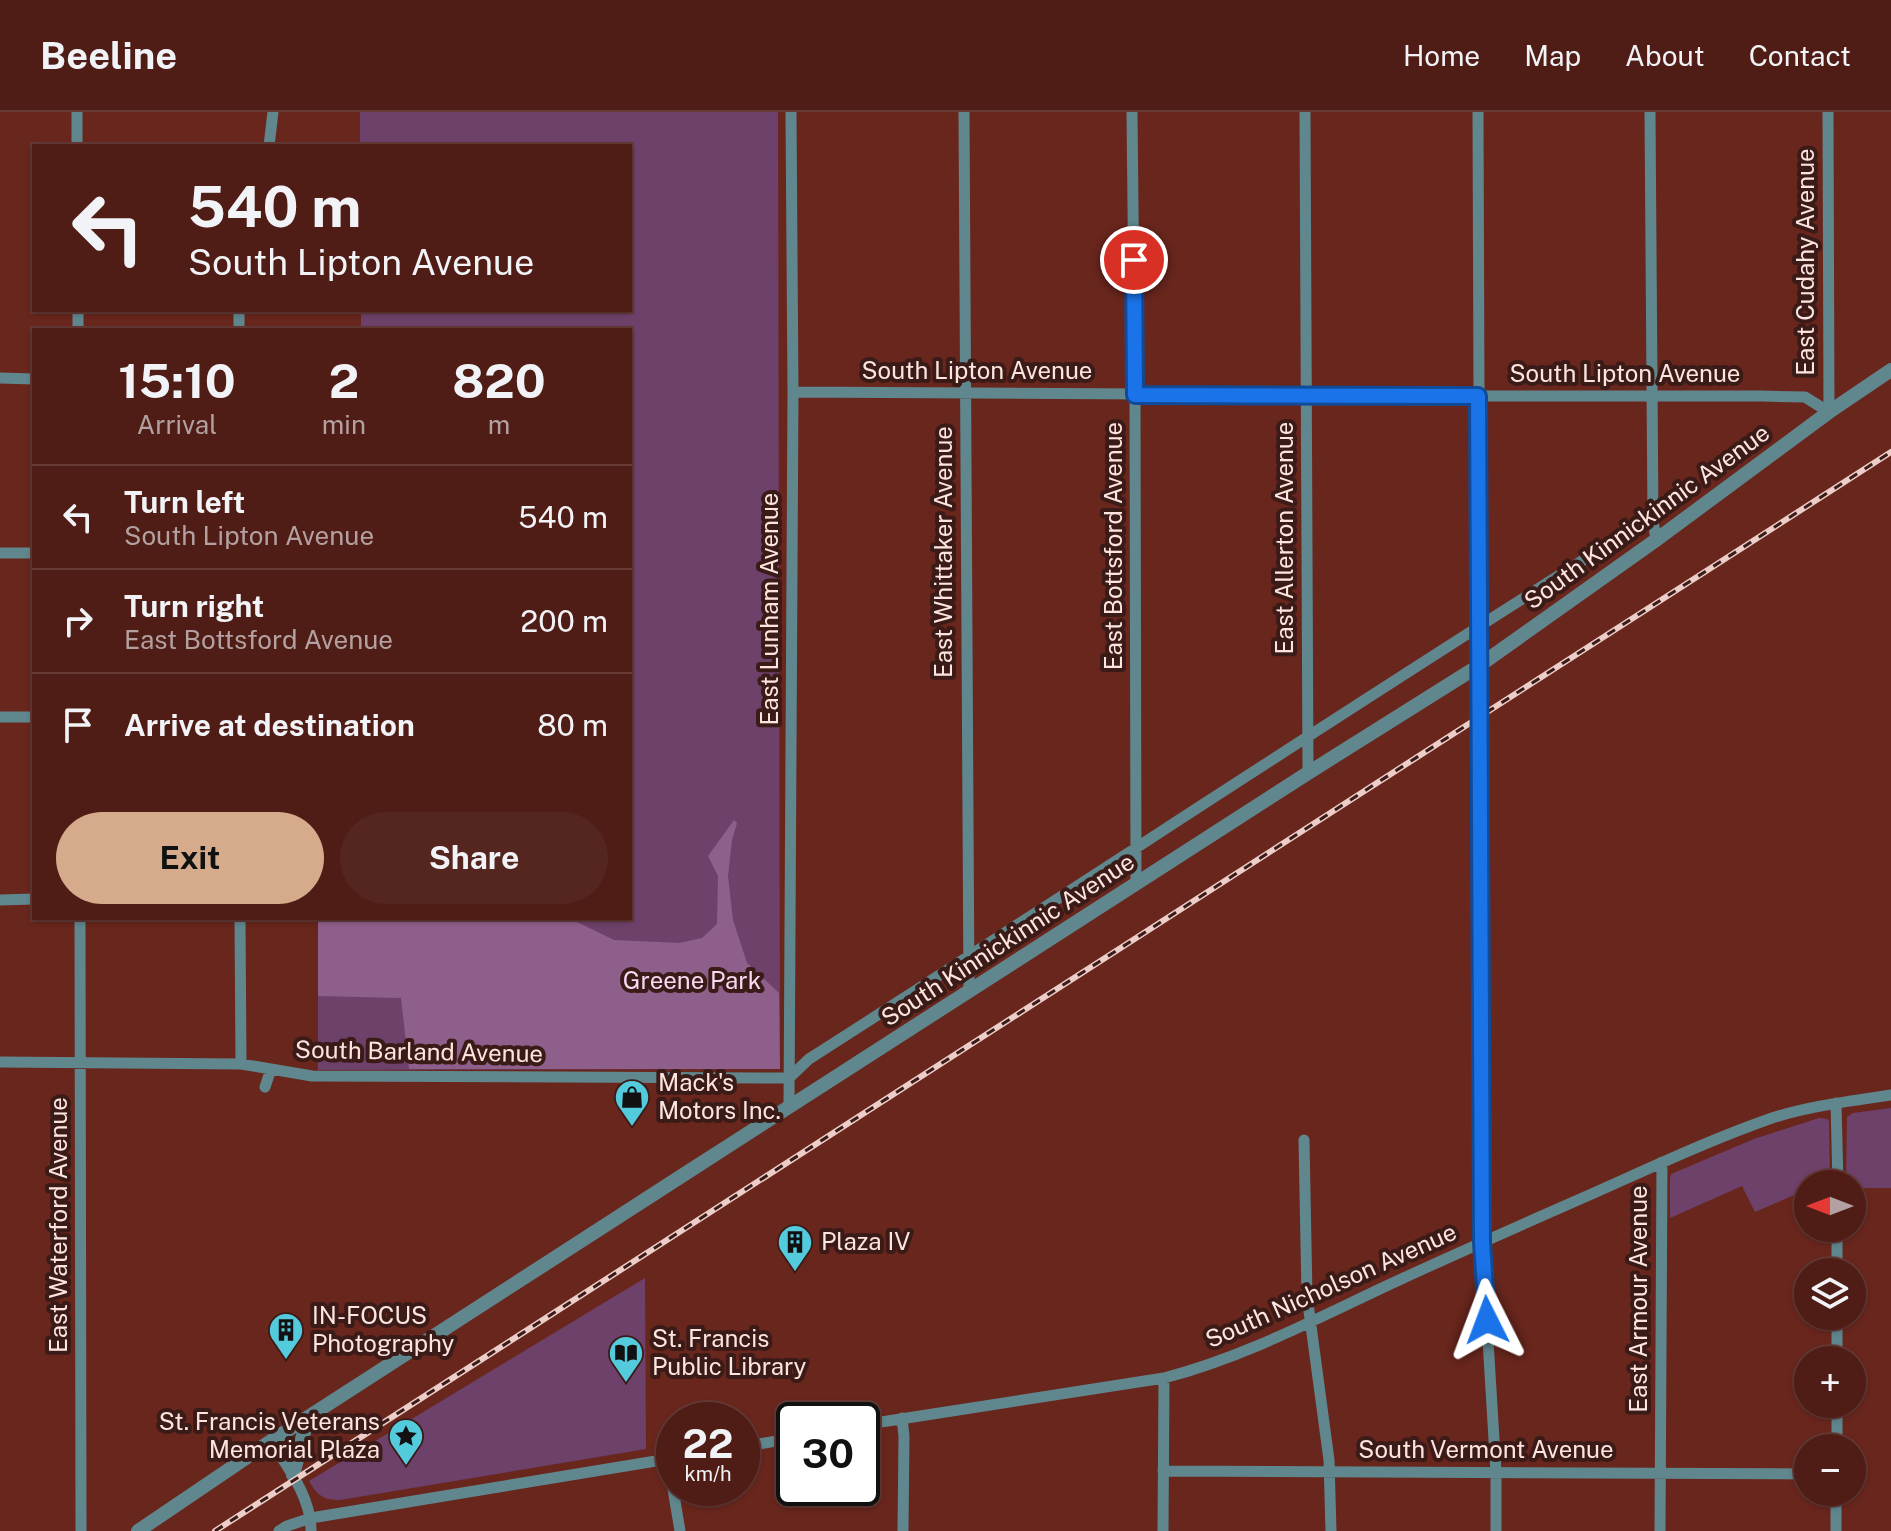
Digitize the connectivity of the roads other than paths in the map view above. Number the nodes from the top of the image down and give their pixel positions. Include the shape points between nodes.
1 (77, 112) edge
2 (273, 112) edge
3 (791, 112) edge
4 (964, 112) edge
5 (1132, 112) edge
6 (1305, 112) edge
7 (1478, 112) edge
8 (1650, 112) edge
9 (1828, 112) edge
10 (77, 144) edge
11 (269, 144) edge
12 (1891, 370) edge
13 (0, 378) edge
14 (32, 379) edge
15 (793, 392) junction
16 (965, 392) junction
17 (1135, 395) junction
18 (1307, 395) junction
19 (1478, 396) junction
20 (1653, 396) junction
21 (1829, 412) junction
22 (1653, 520) junction
23 (1656, 540) junction
24 (0, 553) edge
25 (32, 553) edge
26 (1480, 625) junction
27 (1480, 665) junction
28 (0, 717) edge
29 (32, 717) edge
30 (1307, 737) junction
31 (1308, 773) junction
32 (1138, 848) junction
33 (1136, 884) junction
34 (32, 899) edge
35 (0, 900) edge
36 (80, 920) edge
37 (240, 920) edge
38 (970, 957) junction
39 (969, 992) junction
40 (0, 1062) edge
41 (81, 1062) junction
42 (241, 1064) junction
43 (271, 1069) junction
44 (789, 1078) junction
45 (265, 1087) dead end
46 (1891, 1095) edge
47 (1836, 1103) junction
48 (789, 1107) junction
49 (1304, 1140) dead end
50 (1662, 1162) junction
51 (1838, 1170) edge
52 (1482, 1242) junction
53 (1311, 1324) junction
54 (1164, 1378) junction
55 (312, 1415) junction
56 (902, 1418) junction
57 (880, 1422) edge
58 (271, 1441) junction
59 (656, 1461) edge
60 (1163, 1471) junction
61 (1331, 1472) junction
62 (1496, 1472) junction
63 (1661, 1473) junction
64 (1794, 1474) edge
65 (293, 1475) junction
66 (677, 1506) edge
67 (1836, 1506) edge
68 (311, 1525) edge
69 (81, 1531) edge
70 (138, 1531) edge
71 (279, 1531) edge
72 (680, 1531) edge
73 (903, 1531) edge
74 (1163, 1531) edge
75 (1331, 1531) edge
76 (1496, 1531) edge
77 (1660, 1531) edge
78 (1836, 1531) edge

1 - 10 street
2 - 11 street
3 - 15 street, East Lunham Avenue
4 - 16 street, East Whittaker Avenue
5 - 17 street, East Bottsford Avenue
6 - 18 street, East Allerton Avenue
7 - 19 street
8 - 20 street
9 - 21 street, East Cudahy Avenue
12 - 21 street, South Kinnickinnic Avenue
13 - 14 street
15 - 16 street, South Lipton Avenue
15 - 44 street, East Lunham Avenue
16 - 17 street, South Lipton Avenue
16 - 38 street, East Whittaker Avenue
17 - 18 street, South Lipton Avenue
17 - 32 street, East Bottsford Avenue
18 - 19 street, South Lipton Avenue
18 - 30 street, East Allerton Avenue
19 - 20 street, South Lipton Avenue
19 - 26 street
20 - 21 street, South Lipton Avenue via 1805,397
20 - 22 street
21 - 23 street, South Kinnickinnic Avenue
22 - 23 street
22 - 26 street, South Kinnickinnic Avenue
23 - 27 street, South Kinnickinnic Avenue
24 - 25 street
26 - 27 street
26 - 30 street, South Kinnickinnic Avenue
27 - 31 street, South Kinnickinnic Avenue
27 - 52 street
28 - 29 street
30 - 31 street, East Allerton Avenue
30 - 32 street, South Kinnickinnic Avenue
31 - 33 street, South Kinnickinnic Avenue
32 - 33 street, East Bottsford Avenue
32 - 38 street, South Kinnickinnic Avenue
33 - 39 street, South Kinnickinnic Avenue
34 - 35 street
36 - 41 street, East Waterford Avenue
37 - 42 street
38 - 39 street, East Whittaker Avenue
38 - 44 street, South Kinnickinnic Avenue via 809,1059
39 - 48 street, South Kinnickinnic Avenue
40 - 41 street, South Barland Avenue
41 - 42 street, South Barland Avenue
41 - 69 street, East Waterford Avenue
42 - 43 street, South Barland Avenue
43 - 44 street, South Barland Avenue via 312,1076
43 - 45 street
44 - 48 street, East Lunham Avenue
46 - 47 street, South Nicholson Avenue
47 - 50 street, South Nicholson Avenue via 1773,1118
47 - 51 street
48 - 55 street, South Kinnickinnic Avenue
49 - 53 street
50 - 52 street, South Nicholson Avenue
50 - 63 street, East Armour Avenue
52 - 53 street, South Nicholson Avenue
52 - 62 street
53 - 54 street, South Nicholson Avenue via 1231,1358
53 - 61 street
54 - 56 street, South Nicholson Avenue
54 - 60 street
55 - 58 street, South Kinnickinnic Avenue
55 - 65 street
56 - 57 street, South Nicholson Avenue
56 - 73 street
58 - 65 street
58 - 70 street, South Kinnickinnic Avenue
59 - 68 street
60 - 61 street, South Vermont Avenue
60 - 74 street
61 - 62 street, South Vermont Avenue
61 - 75 street
62 - 63 street, South Vermont Avenue
62 - 76 street
63 - 64 street, South Vermont Avenue
63 - 77 street, East Armour Avenue
65 - 68 street
66 - 72 street
67 - 78 street
68 - 71 street

